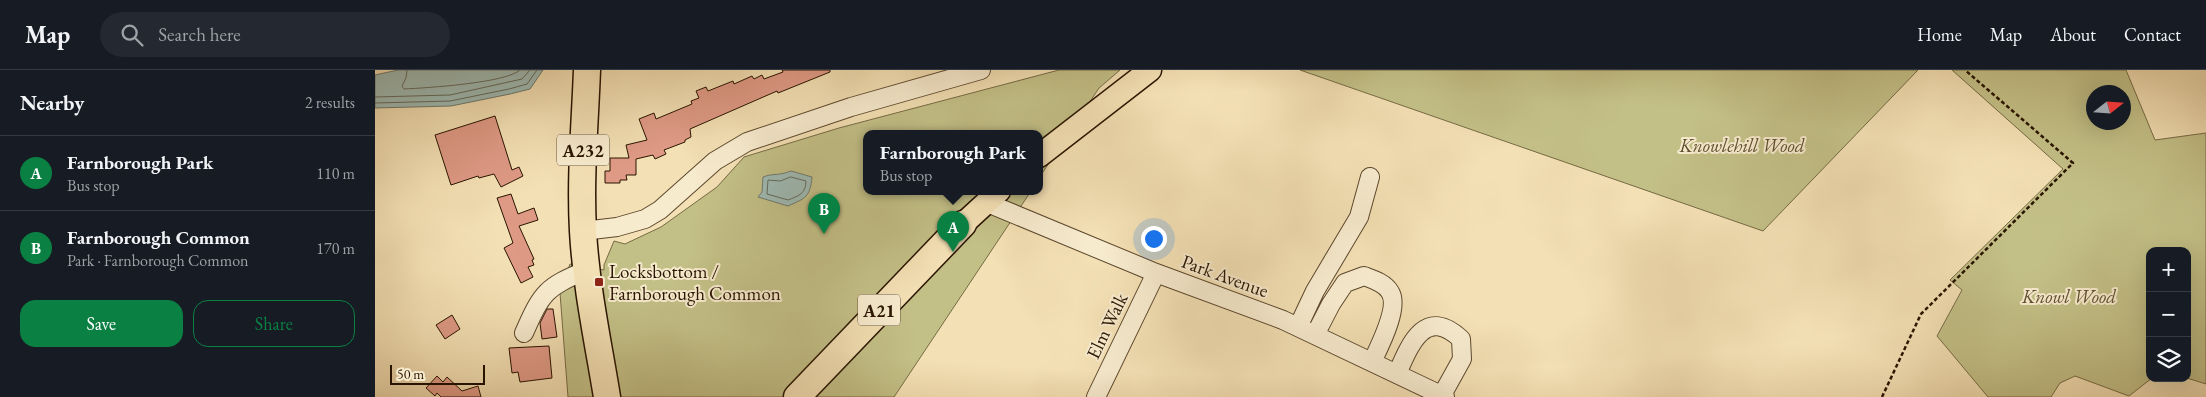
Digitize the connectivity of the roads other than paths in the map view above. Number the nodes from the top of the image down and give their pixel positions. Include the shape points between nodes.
1 (587, 70) edge
2 (981, 70) edge
3 (1149, 70) edge
4 (1043, 153) edge
5 (1370, 177) dead end
6 (992, 196) edge
7 (963, 224) joint
8 (583, 231) junction
9 (587, 270) junction
10 (1156, 273) junction
11 (1298, 327) junction
12 (524, 333) dead end
13 (1315, 336) junction
14 (1372, 362) junction
15 (1397, 374) junction
16 (1444, 396) edge
17 (607, 397) edge
18 (797, 397) edge
19 (1096, 397) edge

1 - 8 highway, A232
2 - 8 street via 851,107 747,142 715,161 660,210 645,219 617,227
3 - 4 main road
5 - 11 street via 1359,217 1315,291
6 - 7 main road, A21
6 - 10 street, Park Avenue
7 - 18 highway, A21
8 - 9 highway, A232
9 - 12 street via 550,288 537,305
9 - 17 highway, A232
10 - 11 street, Park Avenue
10 - 19 street, Elm Walk
11 - 13 street, Park Avenue
13 - 14 street, Park Avenue
13 - 14 street via 1345,283 1363,276 1378,282 1390,291 1394,302
14 - 15 street, Park Avenue
15 - 16 street, Park Avenue
15 - 16 street via 1410,345 1423,330 1438,325 1451,330 1461,339 1462,358

